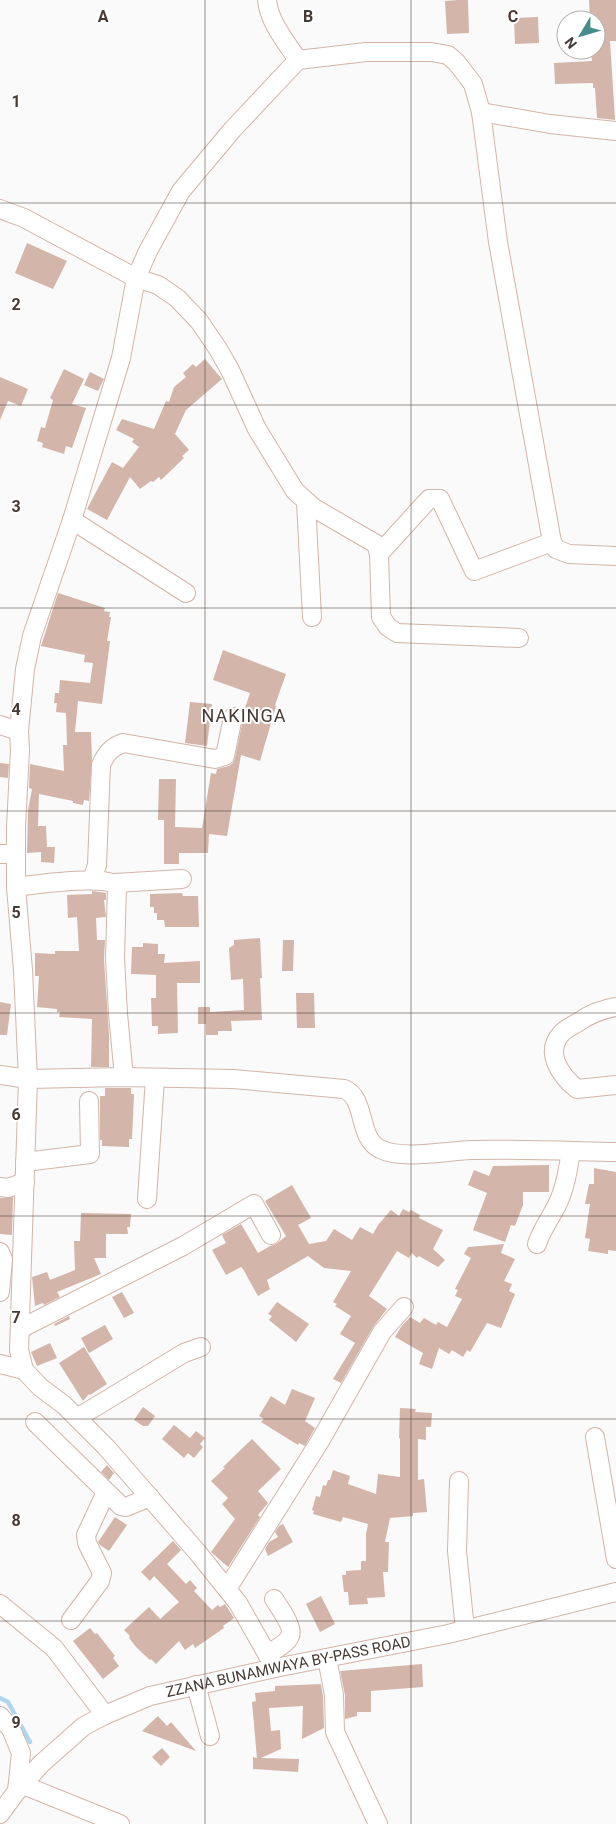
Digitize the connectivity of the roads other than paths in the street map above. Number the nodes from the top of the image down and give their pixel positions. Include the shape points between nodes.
1 (267, 0) edge
2 (298, 60) junction
3 (481, 112) junction
4 (616, 131) edge
5 (0, 209) edge
6 (136, 278) junction
7 (306, 502) junction
8 (72, 520) junction
9 (552, 542) junction
10 (379, 554) junction
11 (616, 556) edge
12 (186, 593) dead end
13 (312, 617) dead end
14 (519, 638) dead end
15 (233, 717) dead end
16 (0, 726) edge
17 (20, 731) junction
18 (8, 854) edge
19 (182, 878) dead end
20 (92, 880) junction
21 (115, 883) junction
22 (16, 887) junction
23 (616, 1006) edge
24 (0, 1074) edge
25 (124, 1077) junction
26 (155, 1078) junction
27 (28, 1079) junction
28 (616, 1085) edge
29 (90, 1101) dead end
30 (571, 1152) junction
31 (616, 1152) edge
32 (25, 1162) junction
33 (25, 1182) junction
34 (3, 1183) edge
35 (147, 1199) dead end
36 (271, 1235) dead end
37 (537, 1244) dead end
38 (0, 1252) edge
39 (0, 1292) edge
40 (404, 1307) dead end
41 (20, 1329) junction
42 (201, 1347) dead end
43 (0, 1364) edge
44 (24, 1370) junction
45 (77, 1418) junction
46 (35, 1422) dead end
47 (595, 1438) dead end
48 (459, 1481) dead end
49 (106, 1492) junction
50 (150, 1497) junction
51 (616, 1559) edge
52 (227, 1588) junction
53 (616, 1592) edge
54 (274, 1599) dead end
55 (0, 1604) edge
56 (71, 1620) dead end
57 (465, 1630) junction
58 (327, 1658) junction
59 (271, 1661) junction
60 (196, 1685) junction
61 (105, 1715) junction
62 (0, 1716) edge
63 (210, 1736) dead end
64 (20, 1788) junction
65 (0, 1815) edge
66 (8, 1824) edge
67 (120, 1824) edge
68 (378, 1824) edge

1 - 2 street via 274,23
2 - 3 street via 366,52 448,55 474,84
2 - 6 street via 233,129 181,191
3 - 4 street
3 - 9 street via 498,242
5 - 6 street via 24,218
6 - 7 street via 158,285 177,298 199,321 230,370 256,429
6 - 8 street via 122,358
7 - 10 street via 371,540 378,547
7 - 13 street
8 - 12 street
8 - 17 street via 32,636 25,669
9 - 10 street via 474,571 440,499 429,499
9 - 11 street via 556,550 568,554
10 - 14 street via 381,617 397,633
15 - 20 street via 225,756 215,759 123,743 104,757 97,865
16 - 17 street
17 - 18 street
18 - 22 street
19 - 21 street
20 - 21 street
20 - 22 street
21 - 25 street via 115,958
22 - 27 street
23 - 28 street via 584,1018 561,1033 554,1047 555,1062 566,1080 577,1089
24 - 27 street
25 - 26 street
25 - 27 street
26 - 30 street via 233,1079 344,1089 353,1095 371,1141 381,1150 410,1155 470,1150
26 - 35 street
27 - 32 street
29 - 32 street via 90,1154
30 - 31 street
30 - 37 street via 557,1205 544,1224
32 - 33 street
33 - 34 street
33 - 41 street
36 - 41 street via 254,1204 183,1246
38 - 39 street via 3,1259
40 - 52 street via 382,1332 320,1441
41 - 44 street via 18,1350
42 - 45 street via 184,1353
43 - 44 street
44 - 45 street
45 - 50 street
46 - 49 street
47 - 51 street
48 - 57 street via 457,1551
49 - 50 street via 126,1507
49 - 56 street via 86,1535 102,1573 100,1581
50 - 52 street
52 - 59 street
53 - 57 street, ZZANA BUNAMWAYA BY-PASS ROAD
54 - 59 street via 291,1628 290,1636
55 - 61 street via 54,1648
57 - 58 street, ZZANA BUNAMWAYA BY-PASS ROAD
58 - 59 street, ZZANA BUNAMWAYA BY-PASS ROAD
58 - 68 street via 336,1732
59 - 60 street, ZZANA BUNAMWAYA BY-PASS ROAD
60 - 61 street, ZZANA BUNAMWAYA BY-PASS ROAD via 150,1696
60 - 63 street
61 - 64 street, ZZANA BUNAMWAYA BY-PASS ROAD via 84,1726 41,1764
62 - 64 street via 11,1729 21,1753
64 - 65 street, ZZANA BUNAMWAYA BY-PASS ROAD
64 - 67 street
65 - 66 street

